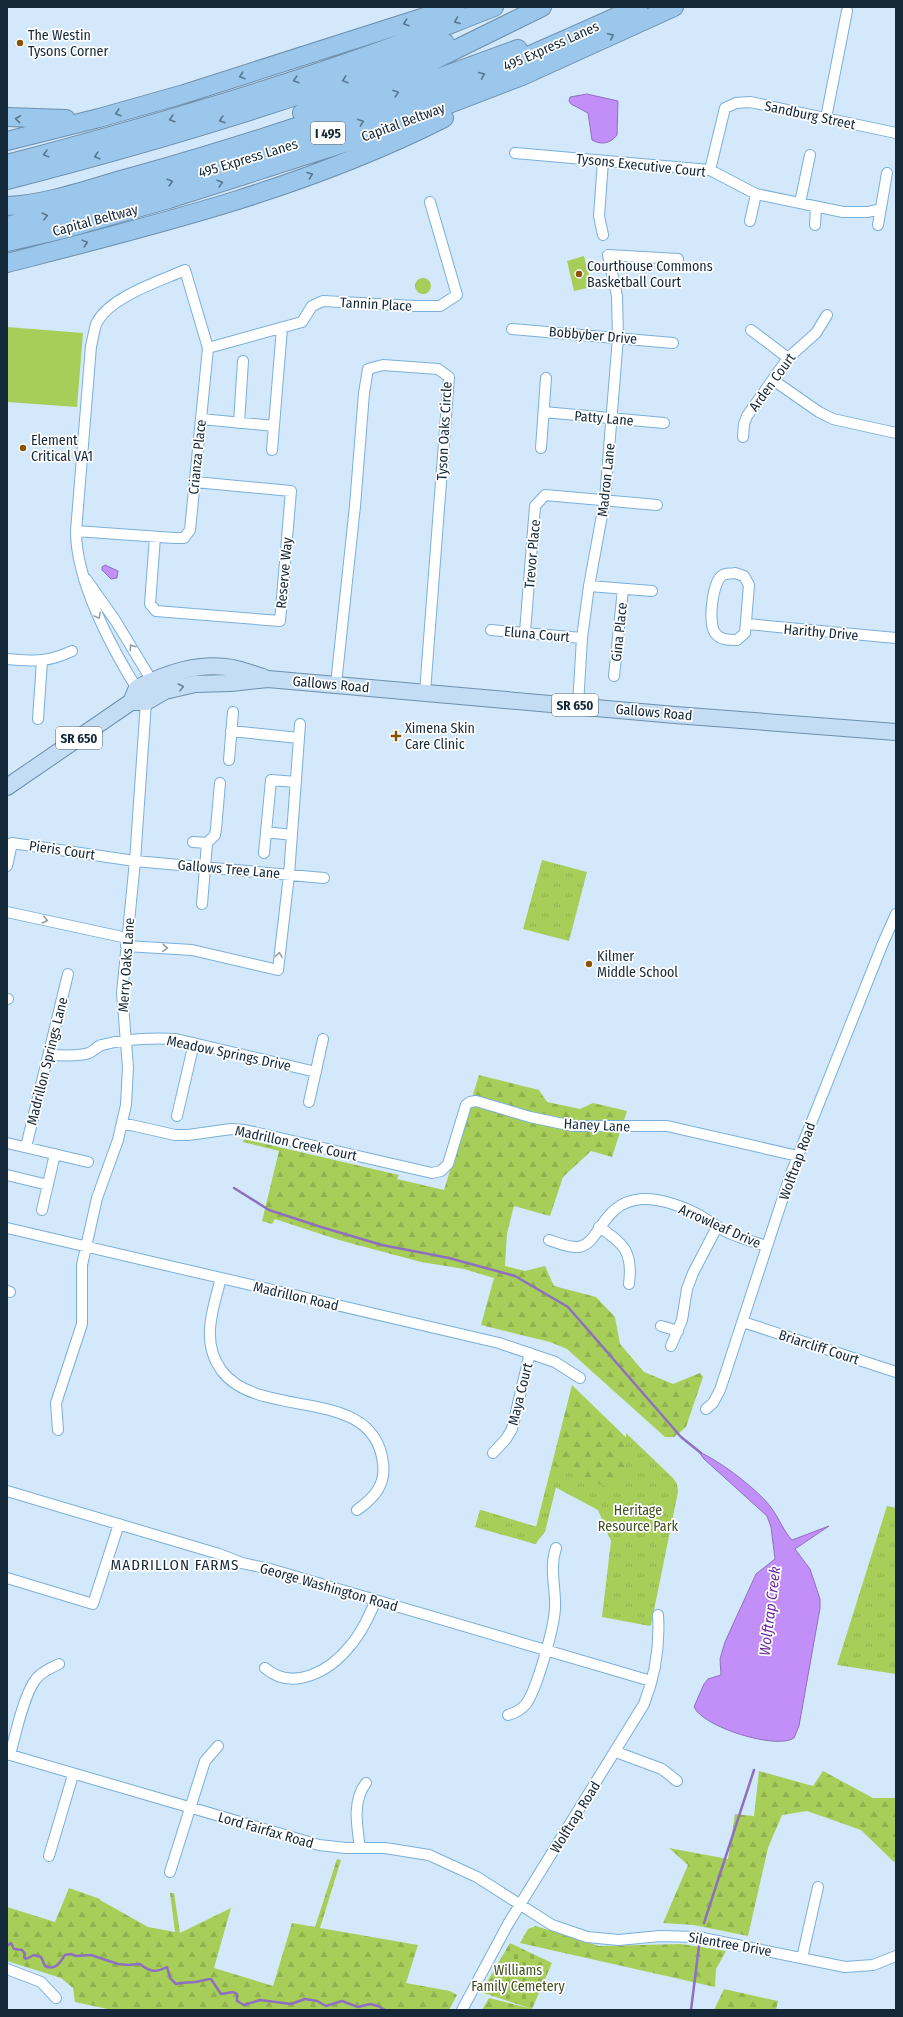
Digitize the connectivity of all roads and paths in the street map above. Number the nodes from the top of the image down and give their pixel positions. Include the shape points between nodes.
1 (456, 7) edge
2 (494, 7) edge
3 (540, 7) edge
4 (630, 7) edge
5 (638, 7) edge
6 (674, 7) edge
7 (847, 11) dead end
8 (575, 52) junction
9 (7, 118) edge
10 (99, 118) junction
11 (826, 118) junction
12 (896, 133) edge
13 (7, 141) edge
14 (515, 153) dead end
15 (810, 155) dead end
16 (603, 161) junction
17 (7, 164) edge
18 (710, 170) junction
19 (887, 173) dead end
20 (7, 180) edge
21 (49, 194) junction
22 (756, 194) junction
23 (7, 195) edge
24 (430, 202) dead end
25 (800, 203) junction
26 (7, 206) edge
27 (816, 207) junction
28 (880, 209) junction
29 (750, 221) dead end
30 (815, 224) dead end
31 (878, 225) dead end
32 (7, 226) edge
33 (603, 235) dead end
34 (7, 242) edge
35 (678, 259) dead end
36 (7, 264) edge
37 (827, 315) dead end
38 (282, 328) junction
39 (512, 329) dead end
40 (751, 330) dead end
41 (618, 337) junction
42 (673, 343) dead end
43 (208, 348) junction
44 (788, 358) junction
45 (243, 361) dead end
46 (546, 378) dead end
47 (772, 380) junction
48 (544, 412) junction
49 (612, 418) junction
50 (201, 419) junction
51 (239, 423) junction
52 (664, 423) dead end
53 (274, 426) junction
54 (896, 433) edge
55 (743, 437) dead end
56 (541, 448) dead end
57 (272, 450) dead end
58 (195, 482) junction
59 (605, 499) junction
60 (657, 504) dead end
61 (76, 530) junction
62 (155, 537) junction
63 (86, 579) junction
64 (589, 586) junction
65 (623, 589) junction
66 (652, 591) dead end
67 (747, 624) junction
68 (491, 630) dead end
69 (525, 632) junction
70 (582, 638) junction
71 (896, 638) edge
72 (72, 651) dead end
73 (7, 658) edge
74 (42, 661) junction
75 (614, 676) dead end
76 (268, 679) junction
77 (152, 681) junction
78 (336, 684) junction
79 (425, 692) junction
80 (138, 697) junction
81 (578, 705) junction
82 (233, 712) dead end
83 (38, 719) dead end
84 (300, 724) dead end
85 (231, 731) junction
86 (896, 732) edge
87 (299, 738) junction
88 (228, 760) dead end
89 (296, 782) junction
90 (220, 783) dead end
91 (7, 788) edge
92 (266, 832) junction
93 (292, 835) junction
94 (193, 842) dead end
95 (207, 843) junction
96 (264, 853) dead end
97 (134, 861) junction
98 (7, 866) edge
99 (205, 868) junction
100 (289, 874) junction
101 (324, 878) dead end
102 (202, 904) dead end
103 (7, 912) edge
104 (896, 914) edge
105 (127, 942) junction
106 (68, 974) dead end
107 (323, 1039) dead end
108 (126, 1042) junction
109 (194, 1043) junction
110 (49, 1055) junction
111 (316, 1072) junction
112 (309, 1102) dead end
113 (176, 1116) dead end
114 (122, 1123) junction
115 (7, 1143) edge
116 (26, 1147) junction
117 (55, 1154) junction
118 (798, 1156) junction
119 (88, 1162) dead end
120 (421, 1171) joint
121 (7, 1175) edge
122 (48, 1185) junction
123 (42, 1210) dead end
124 (599, 1227) junction
125 (717, 1227) junction
126 (7, 1228) edge
127 (549, 1240) dead end
128 (86, 1246) junction
129 (767, 1246) junction
130 (221, 1278) junction
131 (629, 1284) dead end
132 (743, 1322) junction
133 (661, 1326) dead end
134 (678, 1331) junction
135 (671, 1346) dead end
136 (530, 1353) junction
137 (896, 1372) edge
138 (580, 1378) dead end
139 (706, 1409) dead end
140 (58, 1430) dead end
141 (493, 1453) dead end
142 (7, 1491) edge
143 (357, 1510) dead end
144 (119, 1524) junction
145 (556, 1548) dead end
146 (7, 1578) edge
147 (376, 1600) junction
148 (658, 1615) dead end
149 (546, 1650) junction
150 (59, 1664) dead end
151 (265, 1668) dead end
152 (651, 1681) junction
153 (508, 1715) dead end
154 (218, 1746) dead end
155 (616, 1752) junction
156 (8, 1755) edge
157 (74, 1775) junction
158 (677, 1781) dead end
159 (366, 1783) dead end
160 (189, 1808) junction
161 (360, 1848) junction
162 (49, 1856) dead end
163 (170, 1872) dead end
164 (818, 1887) dead end
165 (521, 1904) junction
166 (896, 1956) edge
167 (802, 1958) junction
168 (7, 1969) edge
169 (56, 1998) dead end
170 (462, 2010) edge

1 -> 10 highway via 184,94
2 -> 17 highway via 371,55 257,92 158,123
3 -> 20 highway via 275,104
3 - 21 highway via 416,69 344,98
21 -> 4 highway via 220,151 342,112
32 -> 5 highway, 495 Express Lanes / I 495 via 148,189 337,130 503,67
8 -> 6 highway, Capital Beltway / I 495
7 - 11 street
34 -> 8 highway, Capital Beltway / I 495 via 169,199 352,141 469,98
36 -> 8 highway via 274,189 393,143
10 -> 9 highway
10 - 13 highway
11 - 12 street, Sandburg Street
11 - 18 street, Sandburg Street via 750,102 736,103 725,108
14 - 16 street, Tysons Executive Court
15 - 25 street
16 - 18 street, Tysons Executive Court
16 - 33 street via 599,216
18 - 22 street, Tysons Executive Court
19 - 28 street
21 - 23 highway
21 - 26 highway
22 - 25 street, Tysons Executive Court
22 - 29 street
24 - 38 street, Tannin Place via 457,295 440,306 323,301 312,306 302,322
25 - 27 street, Tysons Executive Court
27 - 28 street, Tysons Executive Court via 843,212 868,212
27 - 30 street
28 - 31 street
35 - 41 street, Madron Lane via 608,255 617,296
37 - 44 street, Arden Court via 816,333
38 - 43 street, Tannin Place
38 - 53 street
39 - 41 street, Bobbyber Drive
40 - 44 street
41 - 42 street, Bobbyber Drive
41 - 49 street, Madron Lane
43 - 50 street, Crianza Place
43 - 61 street, Crianza Place via 185,270 125,297 107,310 97,323 91,346
44 - 47 street, Arden Court
45 - 51 street
46 - 48 street
47 - 54 street via 833,419
47 - 55 street, Arden Court via 747,416
48 - 49 street, Patty Lane
48 - 56 street
49 - 52 street, Patty Lane
49 - 59 street, Madron Lane
50 - 51 street
50 - 58 street, Crianza Place
51 - 53 street
53 - 57 street
58 - 62 street, Crianza Place via 188,534 184,538
58 - 62 street, Reserve Way via 291,491 280,621 156,611 150,604
59 - 60 street, Trevor Place
59 - 64 street, Madron Lane
59 - 69 street, Trevor Place via 545,495 536,506
61 - 62 street, Crianza Place
61 - 63 street via 76,545
77 -> 63 street via 115,620
63 -> 80 street via 93,607
64 - 65 street
64 - 70 street, Madron Lane
65 - 66 street
65 - 75 street, Gina Place
67 - 67 street via 745,633 737,640 724,640 715,634 710,624 715,583 723,575 735,573 744,576 749,585
67 - 71 street, Harithy Drive
68 - 69 street, Eluna Court
69 - 70 street, Eluna Court
70 - 81 street, Madron Lane
72 - 74 street
73 - 74 street
74 - 83 street
76 - 77 main road, Gallows Road / SR 650 via 232,668 210,667 179,670
76 - 78 main road, Gallows Road / SR 650
80 -> 76 main road, Gallows Road / SR 650 via 157,695 195,684
77 - 80 main road, Gallows Road / SR 650
78 - 79 main road, Gallows Road / SR 650
78 - 79 street, Tyson Oaks Circle via 368,369 383,365 438,369 449,377
79 - 81 main road, Gallows Road / SR 650
80 - 91 main road, Gallows Road / SR 650
80 - 97 street, Merry Oaks Lane
81 - 86 main road, Gallows Road / SR 650
82 - 85 street
84 - 87 street
85 - 87 street
85 - 88 street
87 - 89 street
89 - 92 street via 271,780
89 - 93 street
90 - 95 street via 215,835
92 - 93 street
92 - 96 street
93 - 100 street
94 - 95 street
95 - 99 street
97 - 98 street, Pieris Court via 12,843
97 - 99 street, Gallows Tree Lane
97 - 105 street, Merry Oaks Lane
99 - 100 street, Gallows Tree Lane
99 - 102 street
100 - 101 street, Gallows Tree Lane
105 -> 100 street via 192,950 278,970
103 -> 105 street
104 - 118 street, Wolftrap Road
105 - 108 street, Merry Oaks Lane via 122,1004
106 - 110 street, Madrillon Springs Lane
107 - 111 street
108 - 109 street, Meadow Springs Drive via 163,1038
108 - 110 street, Meadow Springs Drive via 100,1045 91,1053
108 - 114 street, Merry Oaks Lane via 128,1082
109 - 111 street, Meadow Springs Drive
109 - 113 street
110 - 116 street, Madrillon Springs Lane
111 - 112 street
114 - 120 street, Madrillon Creek Court via 175,1135 245,1130
114 - 128 street, Merry Oaks Lane via 97,1198
115 - 116 street
116 - 117 street
117 - 119 street
117 - 122 street
118 - 120 street, Haney Lane via 667,1126 573,1126 530,1117 476,1101 466,1105 448,1164 441,1171
118 - 129 street, Wolftrap Road
121 - 122 street
122 - 123 street
124 - 125 street, Arrowleaf Drive via 613,1210 641,1200 688,1209
124 - 127 street, Arrowleaf Drive via 591,1240 580,1246 572,1247
124 - 131 street via 620,1242 625,1249 630,1259
125 - 129 street, Arrowleaf Drive
125 - 134 street via 693,1273
126 - 128 street, Madrillon Road
128 - 130 street, Madrillon Road
128 - 140 street, Merry Oaks Lane via 80,1281 82,1324 56,1403
129 - 132 street, Wolftrap Road
130 - 136 street, Madrillon Road
130 - 143 street via 210,1322 209,1337 215,1360 230,1380 251,1392 344,1414 363,1426 376,1441 383,1461 382,1483 376,1494
132 - 137 street, Briarcliff Court
132 - 139 street, Wolftrap Road via 720,1390 713,1403
133 - 134 street
134 - 135 street
136 - 138 street, Madrillon Road via 555,1362
136 - 141 street, Maya Court via 512,1429
142 - 144 street, George Washington Road
144 - 146 street via 93,1604
144 - 147 street, George Washington Road via 242,1563
145 - 149 street via 552,1566 555,1609
147 - 149 street, George Washington Road
147 - 151 street via 359,1633 340,1657 329,1665 293,1680 280,1678
148 - 152 street, Wolftrap Road via 658,1644
149 - 152 street, George Washington Road
149 - 153 street via 529,1699 518,1711
150 - 156 street via 44,1671 35,1679
152 - 155 street, Wolftrap Road via 644,1704
154 - 160 street via 205,1761
155 - 158 street via 662,1769
155 - 165 street, Wolftrap Road
156 - 157 street, Lord Fairfax Road
157 - 160 street, Lord Fairfax Road
157 - 162 street
159 - 161 street via 360,1792 357,1806
160 - 161 street, Lord Fairfax Road via 319,1845
160 - 163 street
161 - 165 street, Lord Fairfax Road via 385,1848 429,1855 477,1877
164 - 167 street
165 - 167 street, Silentree Drive via 552,1925 587,1937 619,1940 679,1935
165 - 170 street, Wolftrap Road
166 - 167 street, Silentree Drive via 873,1965 859,1967 845,1967
168 - 169 street via 41,1982

